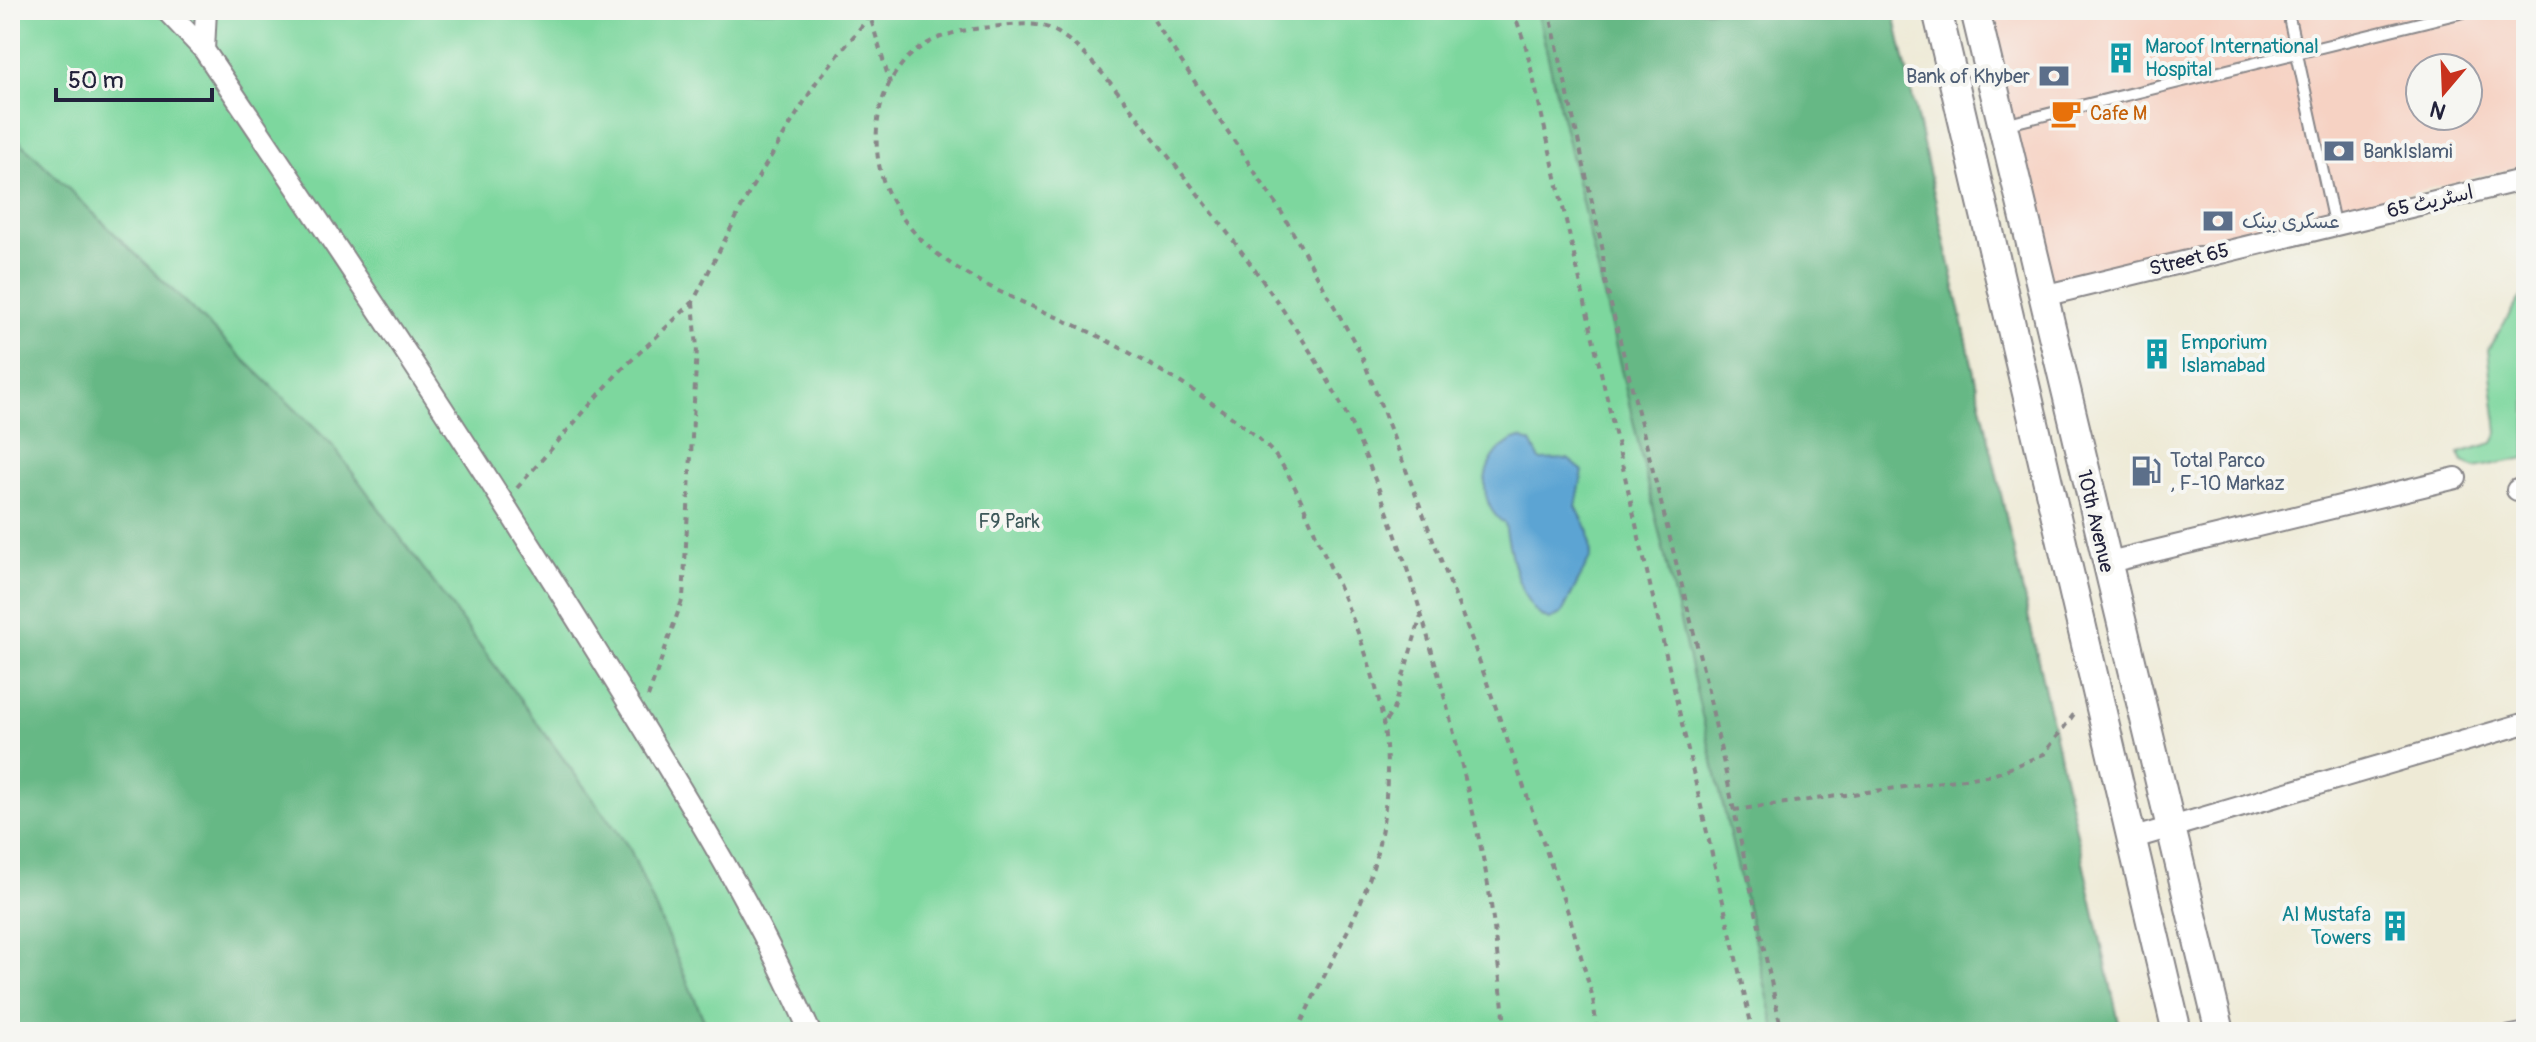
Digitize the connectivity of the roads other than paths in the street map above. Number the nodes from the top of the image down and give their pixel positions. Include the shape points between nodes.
1 (166, 10) edge
2 (206, 10) edge
3 (1937, 10) edge
4 (2472, 10) edge
5 (1977, 19) edge
6 (2290, 22) dead end
7 (1944, 38) junction
8 (204, 50) junction
9 (2297, 53) junction
10 (2000, 126) junction
11 (2526, 179) edge
12 (2334, 223) junction
13 (2043, 296) junction
14 (2456, 478) dead end
15 (2105, 563) junction
16 (2526, 723) edge
17 (2173, 828) junction
18 (2134, 838) junction
19 (2526, 1028) edge
20 (810, 1032) edge
21 (2177, 1032) edge
22 (2220, 1032) edge
23 (2506, 1032) edge

1 - 8 street
2 - 8 street
3 - 7 main road, 10th Avenue
4 - 9 lane
5 - 7 main road
5 - 10 main road, 10th Avenue
6 - 9 lane
7 - 18 main road, 10th Avenue
8 - 20 street via 505,502 776,953
9 - 10 lane
9 - 12 lane
10 - 13 main road, 10th Avenue
11 - 12 street, اسٹریٹ 65
12 - 13 street, Street 65
13 - 15 main road, 10th Avenue
14 - 15 street
15 - 17 main road, 10th Avenue
16 - 17 street
17 - 18 street
17 - 22 main road, 10th Avenue
18 - 21 main road, 10th Avenue
19 - 23 lane

